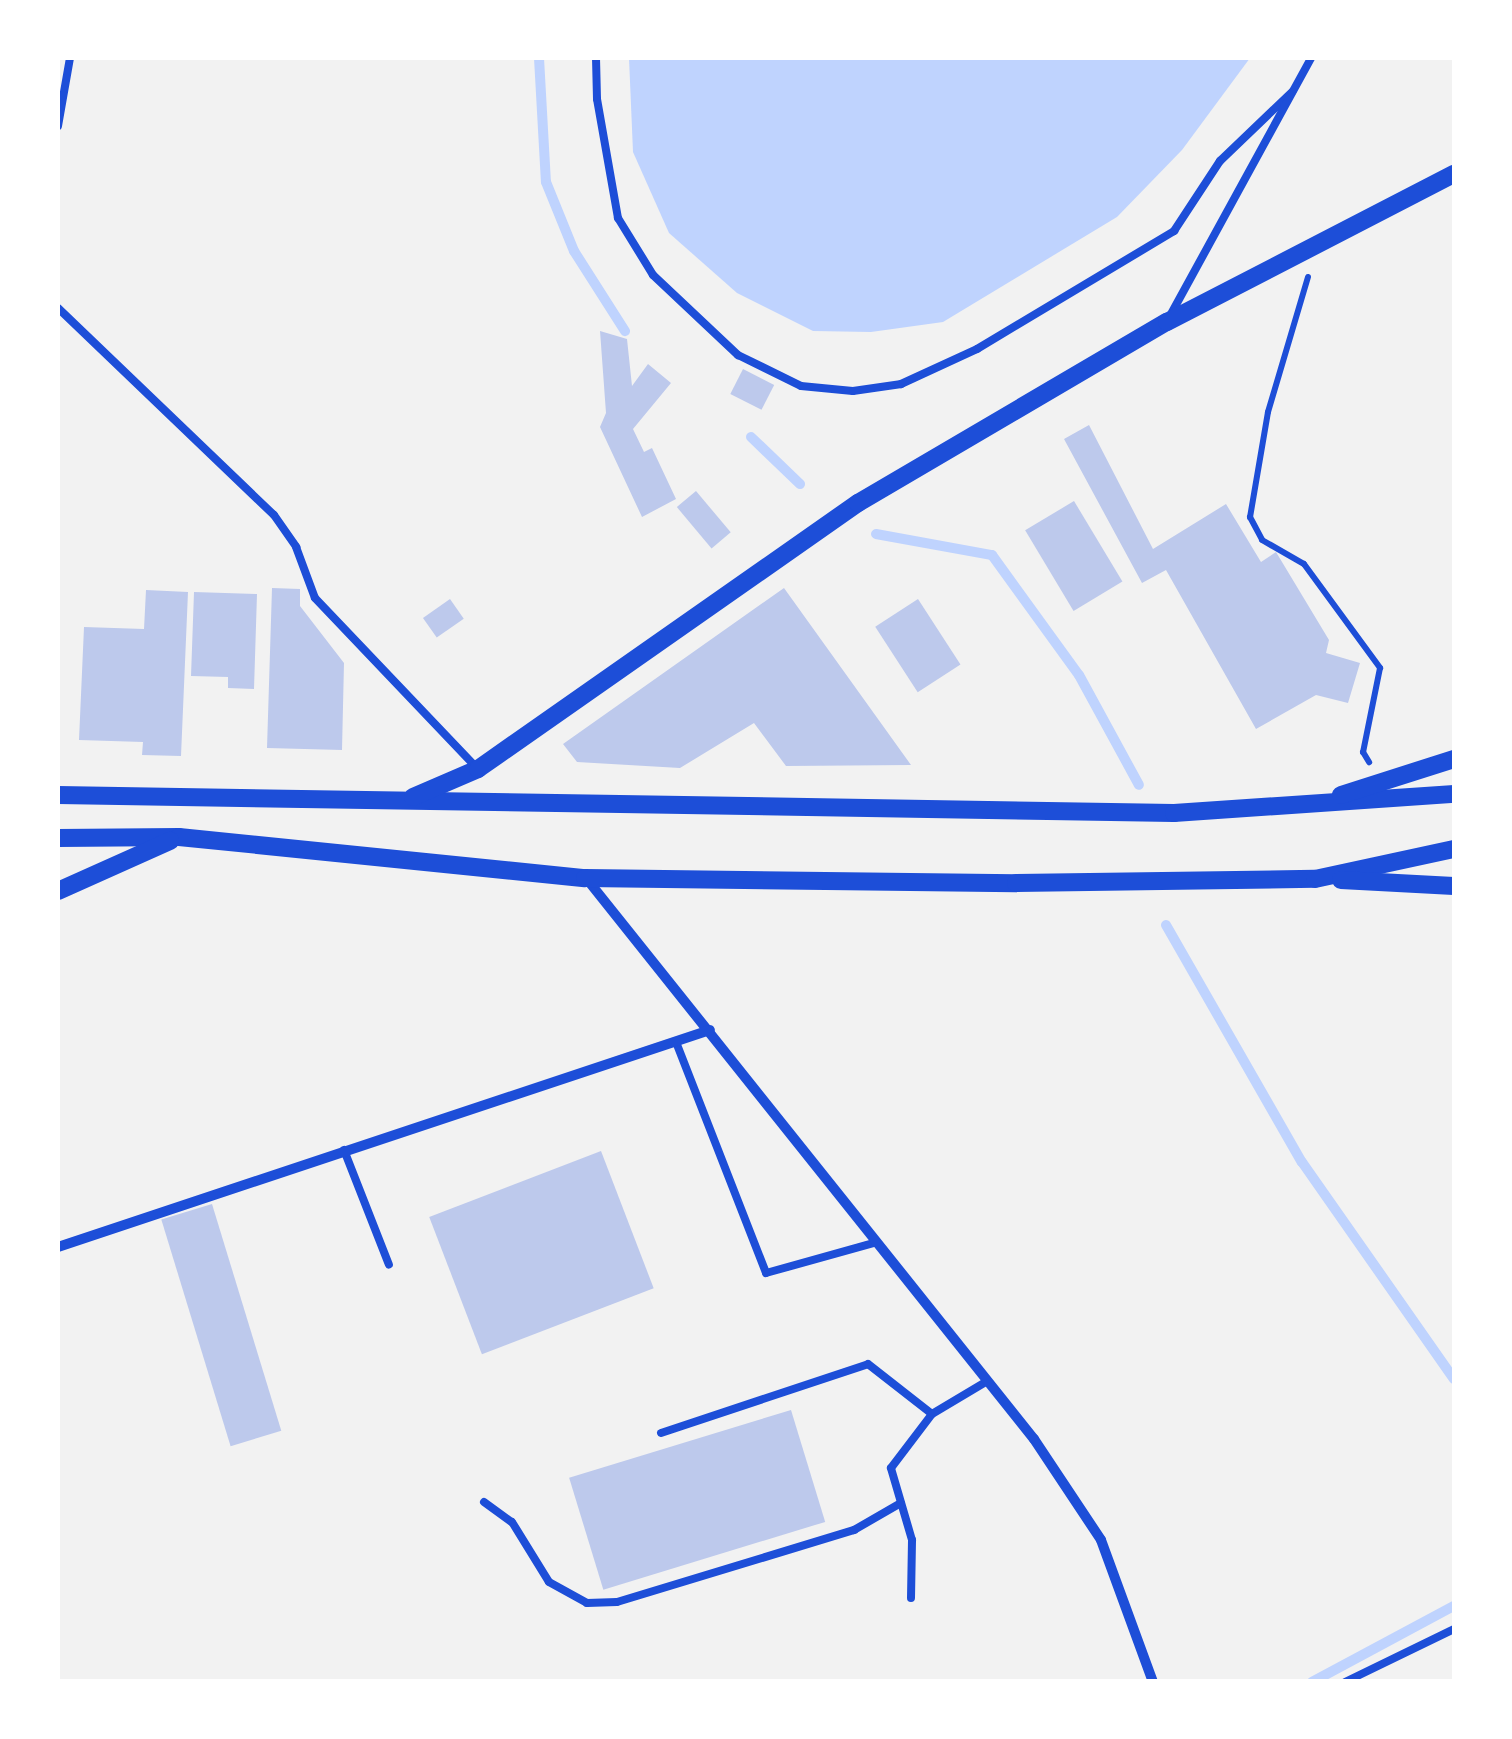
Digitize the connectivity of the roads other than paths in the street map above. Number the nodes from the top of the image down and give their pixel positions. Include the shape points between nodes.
1 (70, 58) edge
2 (596, 58) edge
3 (1310, 58) edge
4 (1292, 92) junction
5 (58, 126) edge
6 (1454, 174) edge
7 (58, 308) edge
8 (1167, 322) junction
9 (1454, 759) edge
10 (478, 769) junction
11 (1454, 794) edge
12 (58, 795) edge
13 (408, 800) junction
14 (1316, 803) junction
15 (180, 837) junction
16 (58, 838) edge
17 (1454, 850) edge
18 (585, 878) junction
19 (1315, 879) junction
20 (1454, 886) edge
21 (58, 891) edge
22 (710, 1030) junction
23 (676, 1042) junction
24 (344, 1150) junction
25 (877, 1242) junction
26 (58, 1247) edge
27 (388, 1265) dead end
28 (984, 1383) junction
29 (932, 1414) junction
30 (662, 1433) dead end
31 (484, 1502) dead end
32 (902, 1503) junction
33 (911, 1598) dead end
34 (1454, 1628) edge
35 (1153, 1682) edge
36 (1344, 1682) edge

1 - 5 lane
2 - 4 lane via 596,99 618,218 653,276 738,355 802,386 852,391 902,384 977,350 1174,231 1220,161
3 - 4 lane
4 - 8 lane
6 - 8 street
7 - 10 lane via 274,516 296,546 315,598
8 - 10 street via 858,503
9 - 14 street
10 - 13 street
11 - 14 street
12 - 13 street
13 - 14 street via 1155,812
15 - 16 street
15 - 18 street
15 - 21 street
17 - 19 street
18 - 19 street
18 - 22 street
19 - 20 street
22 - 23 street
22 - 25 street
23 - 24 street
23 - 25 lane via 766,1273
24 - 26 street
24 - 27 lane
25 - 28 street
28 - 29 lane
28 - 35 street via 1034,1439 1101,1540
29 - 30 lane via 868,1364
29 - 32 lane via 891,1468
31 - 32 lane via 512,1522 548,1582 587,1603 617,1602 854,1530
32 - 33 lane via 912,1540
34 - 36 lane

